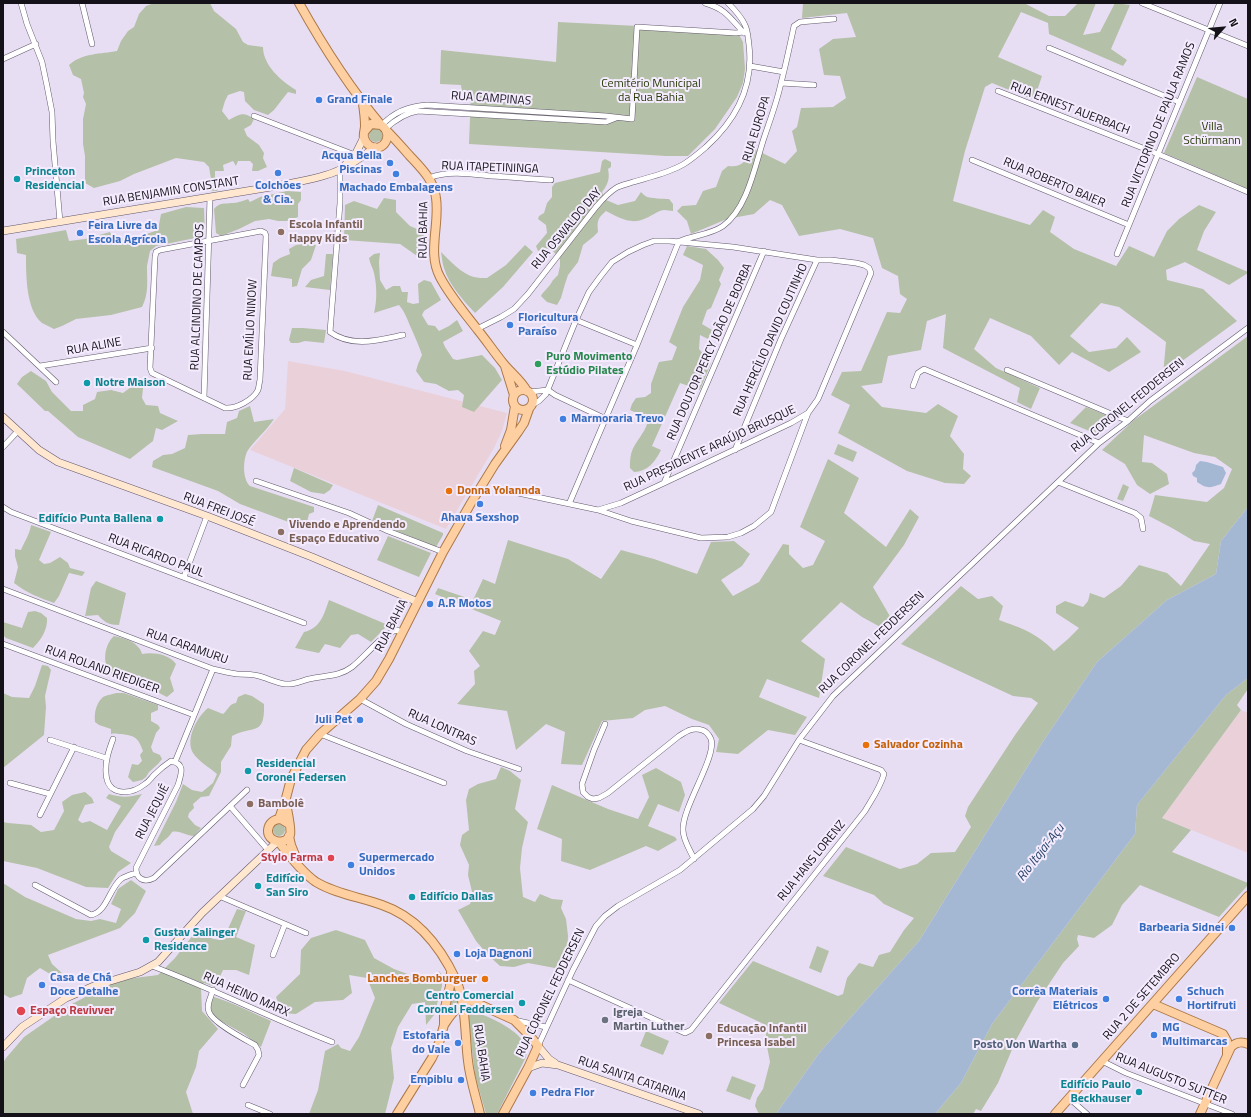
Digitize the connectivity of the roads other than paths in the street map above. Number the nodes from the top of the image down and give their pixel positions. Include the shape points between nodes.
1 (22, 3) edge
2 (82, 3) edge
3 (299, 3) edge
4 (705, 3) edge
5 (728, 3) edge
6 (1142, 3) edge
7 (1220, 3) edge
8 (834, 19) dead end
9 (1209, 30) junction
10 (743, 32) junction
11 (748, 36) junction
12 (36, 44) junction
13 (92, 44) dead end
14 (1248, 46) edge
15 (1049, 48) dead end
16 (3, 59) edge
17 (750, 66) junction
18 (784, 72) junction
19 (781, 83) junction
20 (814, 85) dead end
21 (998, 92) dead end
22 (1179, 102) junction
23 (363, 103) junction
24 (254, 116) dead end
25 (384, 127) junction
26 (364, 134) junction
27 (378, 147) junction
28 (1158, 154) junction
29 (355, 155) junction
30 (410, 156) junction
31 (972, 160) dead end
32 (340, 170) junction
33 (429, 178) junction
34 (551, 180) dead end
35 (1248, 192) edge
36 (210, 197) junction
37 (60, 222) junction
38 (1129, 225) junction
39 (3, 231) edge
40 (210, 241) junction
41 (679, 242) junction
42 (764, 252) junction
43 (1117, 254) dead end
44 (817, 260) junction
45 (576, 320) junction
46 (1248, 328) edge
47 (477, 329) junction
48 (3, 332) edge
49 (403, 335) dead end
50 (637, 345) junction
51 (152, 348) junction
52 (504, 364) junction
53 (40, 366) junction
54 (1007, 370) dead end
55 (56, 382) dead end
56 (913, 386) dead end
57 (548, 390) junction
58 (528, 391) junction
59 (514, 395) junction
60 (204, 398) junction
61 (515, 406) junction
62 (530, 407) junction
63 (808, 413) junction
64 (3, 417) edge
65 (606, 419) junction
66 (1128, 421) junction
67 (18, 431) junction
68 (1099, 443) junction
69 (3, 447) edge
70 (504, 450) junction
71 (735, 450) junction
72 (256, 482) dead end
73 (1058, 482) junction
74 (664, 483) junction
75 (518, 493) dead end
76 (569, 504) junction
77 (3, 507) edge
78 (598, 510) junction
79 (207, 516) junction
80 (1143, 529) dead end
81 (443, 552) junction
82 (184, 577) junction
83 (3, 589) edge
84 (418, 602) junction
85 (304, 623) dead end
86 (402, 633) junction
87 (3, 644) edge
88 (213, 669) junction
89 (360, 699) junction
90 (194, 715) junction
91 (605, 724) dead end
92 (320, 734) junction
93 (113, 739) dead end
94 (50, 740) dead end
95 (799, 740) junction
96 (74, 748) junction
97 (106, 758) junction
98 (176, 762) junction
99 (519, 769) dead end
100 (10, 783) dead end
101 (444, 783) dead end
102 (247, 790) dead end
103 (50, 794) junction
104 (286, 798) junction
105 (230, 806) junction
106 (40, 814) dead end
107 (279, 819) junction
108 (289, 824) junction
109 (269, 834) junction
110 (256, 836) junction
111 (289, 836) junction
112 (278, 842) junction
113 (268, 850) junction
114 (694, 859) junction
115 (300, 866) junction
116 (136, 873) junction
117 (35, 885) dead end
118 (219, 896) junction
119 (1248, 896) edge
120 (285, 924) junction
121 (306, 933) dead end
122 (273, 955) dead end
123 (152, 966) junction
124 (451, 972) junction
125 (568, 980) junction
126 (213, 990) junction
127 (461, 996) junction
128 (1152, 1004) junction
129 (479, 1005) junction
130 (463, 1006) junction
131 (514, 1020) junction
132 (444, 1025) junction
133 (546, 1028) junction
134 (332, 1042) dead end
135 (1245, 1043) edge
136 (538, 1046) junction
137 (3, 1047) edge
138 (1227, 1054) junction
139 (1102, 1061) junction
140 (558, 1065) junction
141 (528, 1068) junction
142 (243, 1085) dead end
143 (1069, 1098) junction
144 (1205, 1103) junction
145 (248, 1105) dead end
146 (270, 1114) edge
147 (397, 1114) edge
148 (480, 1114) edge
149 (503, 1114) edge
150 (698, 1114) edge
151 (1055, 1114) edge
152 (1087, 1114) edge
153 (1200, 1114) edge
154 (1232, 1114) edge

1 - 12 street via 27,24
2 - 13 street
3 - 23 main road, RUA BAHIA via 330,56
4 - 10 street via 725,12
5 - 11 street, RUA OSWALDO DAY via 742,20
6 - 9 street
7 - 9 street, RUA VICTORINO DE PAULA RAMOS
8 - 18 street, RUA EUROPA via 810,20 794,26
9 - 14 street
9 - 22 street, RUA VICTORINO DE PAULA RAMOS
10 - 11 street
10 - 25 street, RUA CAMPINAS via 637,27 632,119 425,110 411,112
11 - 17 street, RUA OSWALDO DAY
12 - 16 street
12 - 37 street via 52,112
15 - 22 street
17 - 18 street
17 - 47 street, RUA OSWALDO DAY via 745,91 738,108 715,138 693,158 678,167 617,188 608,195 514,309
18 - 19 street, RUA EUROPA
19 - 20 street
19 - 41 street, RUA EUROPA via 743,202 724,225 712,232
21 - 28 street, RUA ERNEST AUERBACH
22 - 28 street, RUA VICTORINO DE PAULA RAMOS
23 - 25 main road, RUA BAHIA
23 - 26 main road, RUA BAHIA
24 - 29 street
25 - 26 main road via 371,124
25 - 27 main road via 386,141
25 - 30 main road, RUA BAHIA
26 - 27 main road via 366,143
26 - 29 street, RUA BENJAMIN CONSTANT
27 - 30 main road, RUA BAHIA via 396,147
27 - 32 street, RUA BENJAMIN CONSTANT
28 - 35 street, RUA ERNEST AUERBACH
28 - 38 street, RUA VICTORINO DE PAULA RAMOS
29 - 32 street, RUA BENJAMIN CONSTANT
30 - 33 main road, RUA BAHIA
31 - 38 street, RUA ROBERTO BAIER
32 - 36 street, RUA BENJAMIN CONSTANT via 312,179
32 - 49 street via 340,203 330,332 335,336 357,342
33 - 34 street, RUA ITAPETININGA via 444,174 471,174
33 - 47 main road, RUA BAHIA via 437,208 434,251 436,270 448,291
36 - 37 street, RUA BENJAMIN CONSTANT
36 - 40 street, RUA ALCINDINO DE CAMPOS
37 - 39 street, RUA BENJAMIN CONSTANT
38 - 43 street, RUA VICTORINO DE PAULA RAMOS
40 - 51 street via 156,252
40 - 60 street, RUA ALCINDINO DE CAMPOS
40 - 60 street, RUA EMÍLIO NINOW via 261,231 266,236 260,380 257,390 252,397 231,408 225,408
41 - 42 street
41 - 45 street via 654,242 643,245 612,262 589,292
41 - 50 street
42 - 44 street
42 - 74 street, RUA DOUTOR PERCY JOÃO DE BORBA
44 - 63 street, RUA PRESIDENTE ARAÚJO BRUSQUE via 856,263 869,268 871,273 818,399
44 - 71 street, RUA HERCÍLIO DAVID COUTINHO
45 - 50 street
45 - 57 street
46 - 66 street, RUA CORONEL FEDDERSEN via 1150,401
47 - 52 main road, RUA BAHIA
48 - 53 street
50 - 65 street
51 - 53 street, RUA ALINE
51 - 60 street, RUA EMÍLIO NINOW via 152,373
52 - 58 main road, RUA BAHIA
52 - 59 main road, RUA BAHIA
53 - 55 street
54 - 66 street
56 - 68 street via 918,373 924,369
57 - 58 street
57 - 62 street via 544,397
57 - 65 street
58 - 59 main road via 521,390
58 - 62 main road via 533,398
59 - 61 main road
61 - 62 main road via 522,410
61 - 70 main road, RUA BAHIA
62 - 70 main road, RUA BAHIA via 515,437
63 - 71 street, RUA PRESIDENTE ARAÚJO BRUSQUE
63 - 78 street via 771,512 741,533 728,537 701,538
64 - 67 street, RUA FREI JOSÉ
65 - 76 street
66 - 68 street, RUA CORONEL FEDDERSEN
67 - 69 street
67 - 79 street, RUA FREI JOSÉ via 39,450 58,462
68 - 73 street, RUA CORONEL FEDDERSEN
70 - 81 main road, RUA BAHIA
71 - 74 street, RUA PRESIDENTE ARAÚJO BRUSQUE
72 - 81 street via 349,513
73 - 80 street via 1135,513 1141,518
73 - 95 street, RUA CORONEL FEDDERSEN via 833,696
74 - 78 street, RUA PRESIDENTE ARAÚJO BRUSQUE via 621,503
75 - 76 street, RUA PRESIDENTE ARAÚJO BRUSQUE
76 - 78 street, RUA PRESIDENTE ARAÚJO BRUSQUE
77 - 82 street, RUA RICARDO PAUL
79 - 82 street
79 - 84 street, RUA FREI JOSÉ
81 - 84 main road, RUA BAHIA
82 - 85 street, RUA RICARDO PAUL
83 - 88 street, RUA CARAMURU
84 - 86 main road, RUA BAHIA
86 - 88 street, RUA CARAMURU via 397,630 391,631 352,667 336,675 286,684 258,676
86 - 89 main road, RUA BAHIA via 380,675
87 - 90 street, RUA ROLAND RIEDIGER
88 - 90 street
89 - 92 main road, RUA BAHIA
89 - 99 street, RUA LONTRAS via 406,724 467,751
90 - 98 street
91 - 114 street via 582,784 583,792 593,799 608,793 679,736 698,728 706,731 711,739 710,751 685,817 683,830
92 - 101 street
92 - 104 main road, RUA BAHIA via 298,764
93 - 97 street, RUA JEQUIÉ
94 - 96 street
95 - 114 street, RUA CORONEL FEDDERSEN via 753,809
95 - 125 street, RUA HANS LORENZ via 881,770 883,778 864,811 691,1030 685,1033
96 - 97 street
96 - 103 street
97 - 98 street, RUA JEQUIÉ via 109,785 123,793 146,784 166,764
98 - 116 street, RUA JEQUIÉ via 181,766 182,772 178,785 136,868
100 - 103 street
102 - 105 street
103 - 106 street
104 - 107 main road, RUA BAHIA
104 - 108 main road, RUA BAHIA
105 - 110 street
105 - 116 street via 154,878 143,879
107 - 108 main road
107 - 109 main road via 270,823
108 - 111 main road
109 - 110 street
109 - 112 main road
109 - 113 street
110 - 113 street
111 - 112 main road
111 - 115 main road, RUA BAHIA
112 - 113 street
112 - 115 main road, RUA BAHIA
113 - 118 street
114 - 125 street, RUA CORONEL FEDDERSEN via 605,916 596,926
115 - 124 main road, RUA BAHIA via 321,885 382,905 407,918 433,942
116 - 117 street via 120,880 101,910 91,915
118 - 120 street
118 - 123 street
119 - 128 main road, RUA 2 DE SETEMBRO
120 - 121 street
120 - 122 street
123 - 126 street, RUA HEINO MARX
123 - 137 street via 66,998 22,1027
124 - 127 main road, RUA BAHIA
124 - 132 main road
125 - 133 street, RUA CORONEL FEDDERSEN
126 - 134 street, RUA HEINO MARX
126 - 142 street via 208,1003 209,1013 217,1022 258,1050 259,1056
127 - 129 main road
127 - 130 main road, RUA BAHIA
128 - 138 main road via 1223,1034 1227,1041
128 - 139 main road, RUA 2 DE SETEMBRO
129 - 130 main road
129 - 131 main road
130 - 132 main road via 457,1008
130 - 148 main road, RUA BAHIA via 468,1063
131 - 133 street
131 - 136 main road
132 - 147 main road via 432,1058
133 - 136 street, RUA CORONEL FEDDERSEN
135 - 138 main road via 1234,1044
136 - 140 street, RUA SANTA CATARINA
136 - 141 main road, RUA CORONEL FEDDERSEN
138 - 144 main road
139 - 143 main road, RUA 2 DE SETEMBRO
139 - 144 street, RUA AUGUSTO SUTTER via 1126,1073
140 - 141 street, RUA SANTA CATARINA via 542,1063
140 - 150 street, RUA SANTA CATARINA
141 - 149 main road, RUA CORONEL FEDDERSEN
143 - 151 main road, RUA 2 DE SETEMBRO
143 - 152 street
144 - 153 main road
144 - 154 street, RUA AUGUSTO SUTTER
145 - 146 street

